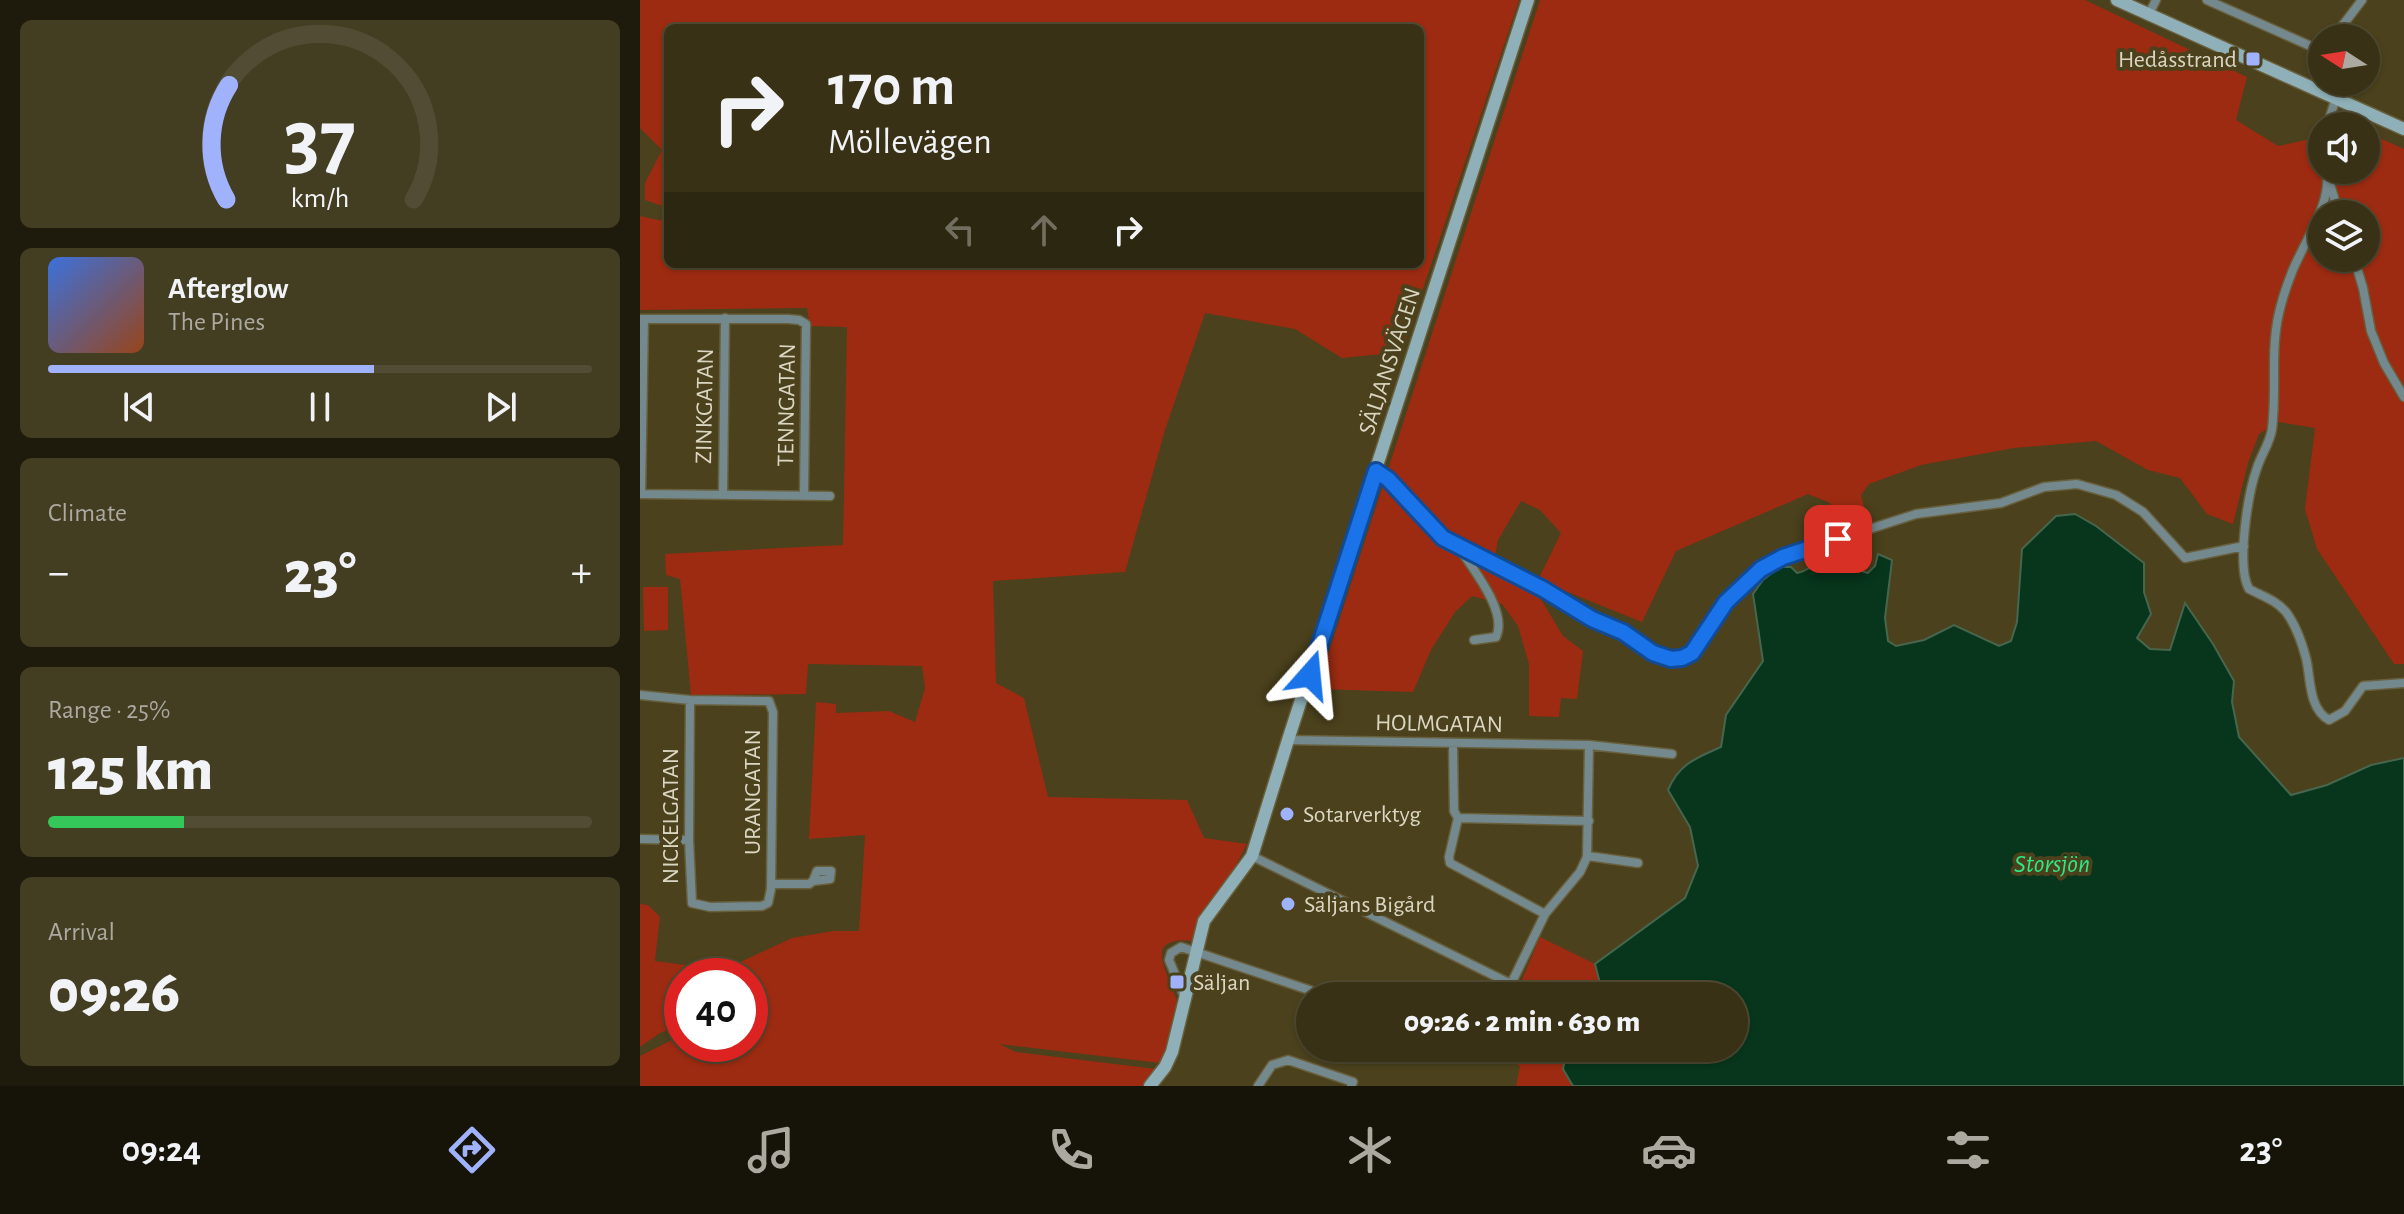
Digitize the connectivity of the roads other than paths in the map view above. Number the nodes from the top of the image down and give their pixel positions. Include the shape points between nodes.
1 (1528, 0) edge
2 (2117, 0) edge
3 (2156, 0) edge
4 (2207, 0) edge
5 (2362, 0) edge
6 (2148, 16) junction
7 (2344, 24) edge
8 (2308, 45) edge
9 (2336, 98) junction
10 (2332, 112) edge
11 (2404, 129) edge
12 (2329, 184) edge
13 (2358, 272) edge
14 (725, 318) junction
15 (642, 319) edge
16 (2404, 397) edge
17 (1376, 471) junction
18 (641, 494) edge
19 (723, 494) junction
20 (804, 495) junction
21 (830, 496) dead end
22 (2244, 546) junction
23 (1459, 548) junction
24 (1474, 640) dead end
25 (2404, 683) edge
26 (640, 695) edge
27 (690, 700) junction
28 (1288, 740) junction
29 (1453, 743) junction
30 (1589, 745) junction
31 (1672, 754) dead end
32 (1458, 818) junction
33 (1589, 821) junction
34 (640, 839) edge
35 (689, 840) junction
36 (1252, 856) junction
37 (1588, 856) junction
38 (1638, 863) dead end
39 (813, 881) dead end
40 (772, 884) junction
41 (768, 903) joint
42 (1545, 914) junction
43 (1196, 950) junction
44 (1507, 982) edge
45 (1512, 982) edge
46 (1296, 985) edge
47 (1185, 999) junction
48 (1150, 1086) edge
49 (1258, 1086) edge
50 (1351, 1086) edge

1 - 17 street, SÄLJANSVÄGEN
2 - 6 street
3 - 6 street
4 - 8 street
5 - 7 street
6 - 9 street
9 - 10 street
9 - 11 street
12 - 22 street via 2279,313 2271,432 2253,480
13 - 16 street via 2371,331
14 - 15 street
14 - 19 street, ZINKGATAN
14 - 20 street, TENNGATAN via 806,324
15 - 18 street
17 - 23 street
17 - 28 street, SÄLJANSVÄGEN
18 - 19 street
19 - 20 street
20 - 21 street
22 - 23 street via 2185,558 2128,501 2092,486 2055,485 2001,503 1916,514 1783,557 1742,585 1692,653 1678,659 1653,653 1623,632
22 - 25 street via 2246,584 2287,614 2322,716 2339,716 2363,686
23 - 24 street via 1500,621 1496,637
26 - 27 street
27 - 35 street, NICKELGATAN
27 - 40 street, URANGATAN via 769,701
28 - 29 street, HOLMGATAN
28 - 36 street, SÄLJANSVÄGEN
29 - 30 street, HOLMGATAN
29 - 32 street
30 - 31 street, HOLMGATAN
30 - 33 street
32 - 33 street
32 - 42 street via 1450,863
33 - 37 street
34 - 35 street
35 - 41 street, NICKELGATAN via 692,903
36 - 43 street, SÄLJANSVÄGEN via 1204,921
36 - 44 street
37 - 38 street
37 - 42 street
39 - 40 street, URANGATAN
40 - 41 street, URANGATAN
42 - 45 street
43 - 46 street
43 - 47 street, SÄLJANSVÄGEN
43 - 47 street via 1181,947 1169,956
47 - 48 street, SÄLJANSVÄGEN via 1172,1052
49 - 50 street via 1272,1065 1288,1060 1353,1082

